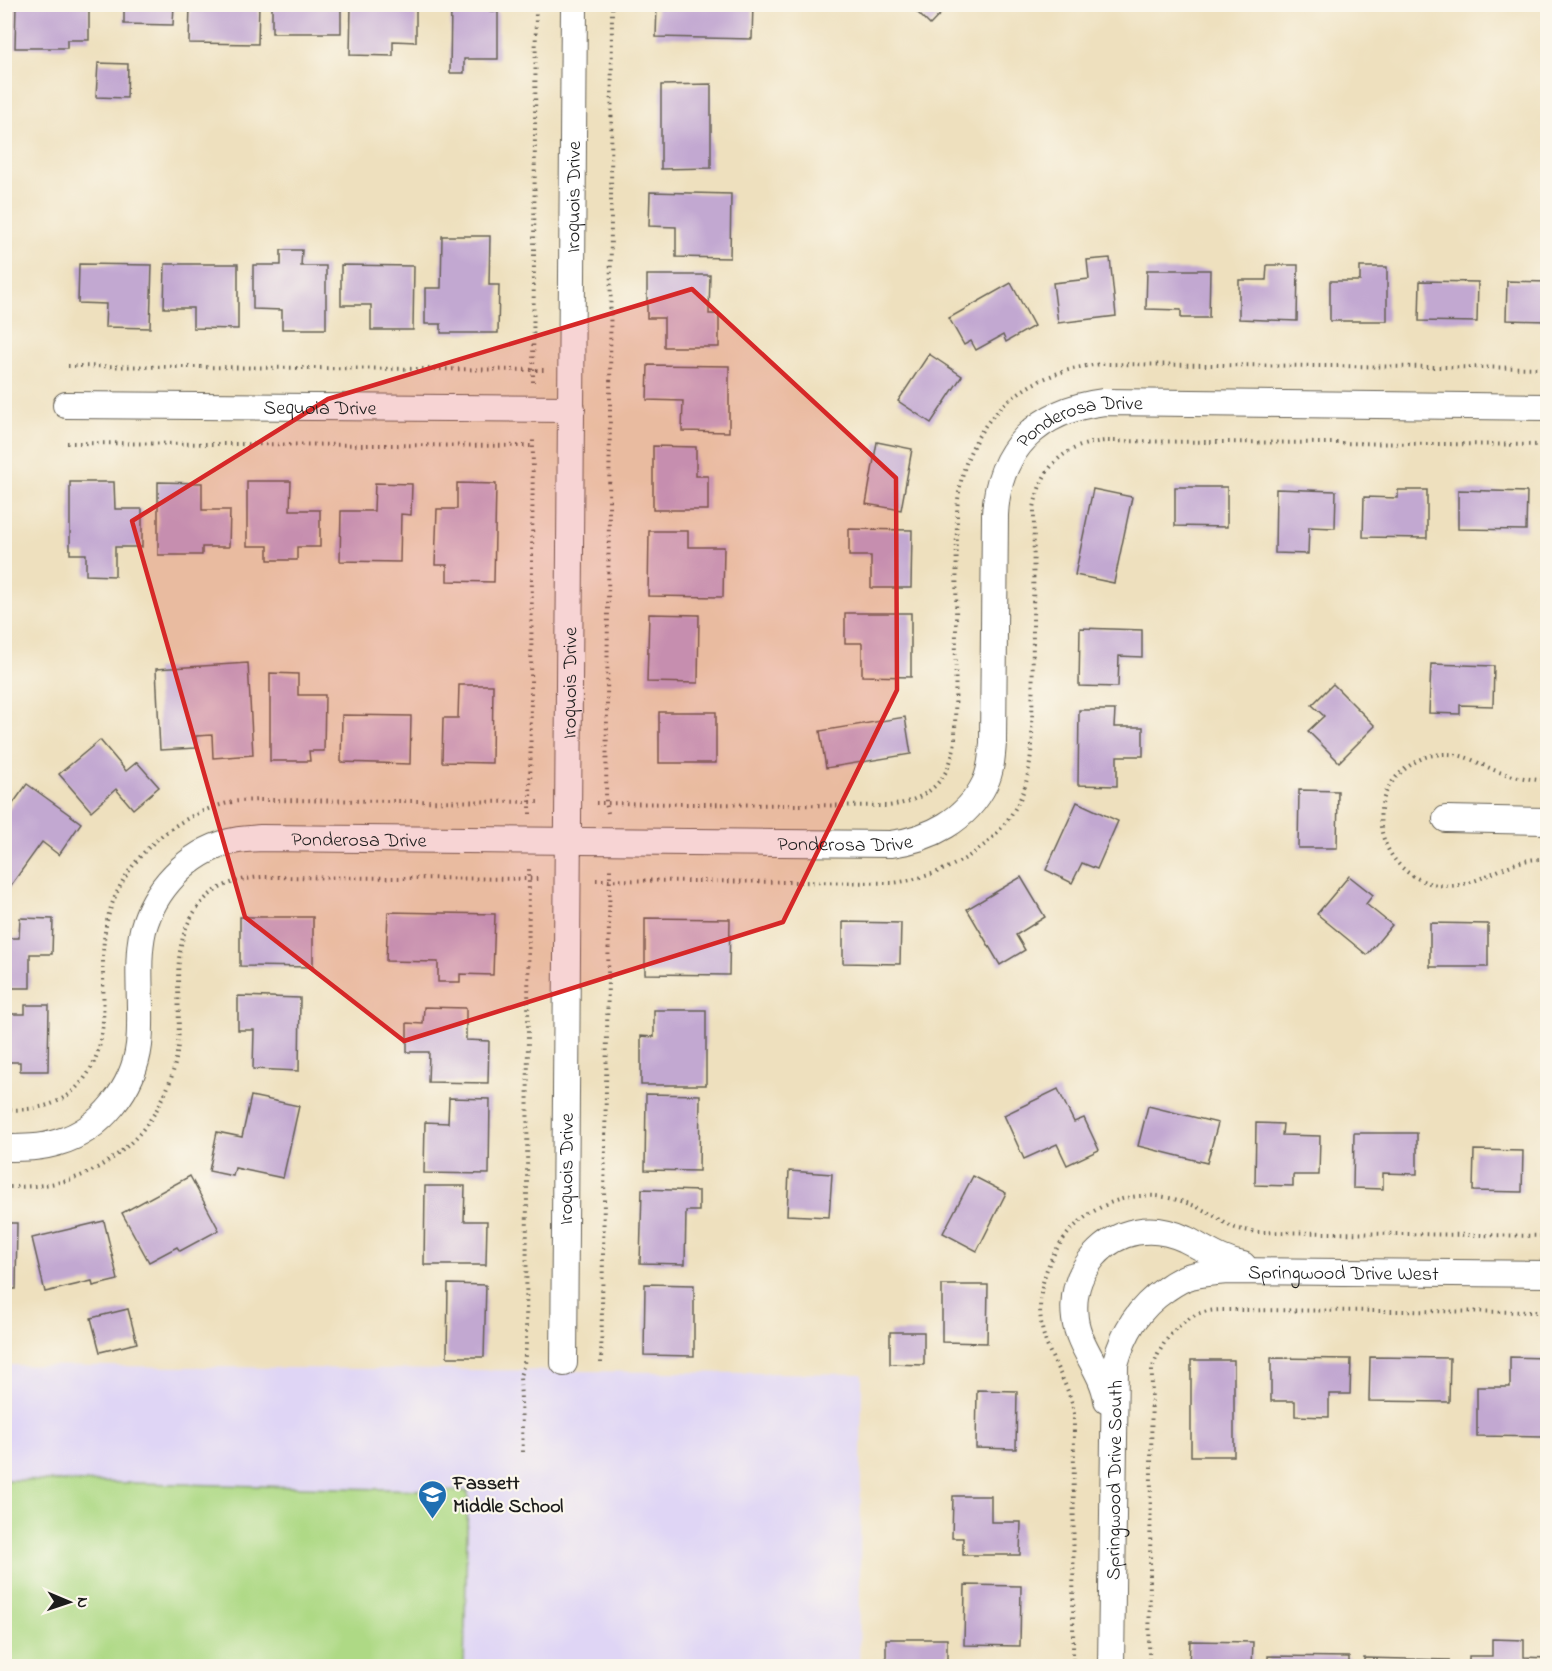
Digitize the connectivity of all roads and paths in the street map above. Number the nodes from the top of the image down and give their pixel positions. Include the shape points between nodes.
1 (536, 4) edge
2 (574, 4) edge
3 (612, 4) edge
4 (1117, 364) dead end
5 (68, 366) dead end
6 (1548, 368) edge
7 (533, 370) junction
8 (572, 371) junction
9 (611, 373) junction
10 (66, 405) dead end
11 (1548, 407) edge
12 (572, 409) junction
13 (67, 443) dead end
14 (1548, 445) edge
15 (1446, 819) dead end
16 (1548, 821) edge
17 (530, 841) junction
18 (567, 842) junction
19 (611, 842) junction
20 (529, 879) junction
21 (567, 879) junction
22 (610, 880) junction
23 (4, 1148) edge
24 (4, 1187) edge
25 (1278, 1234) dead end
26 (1548, 1236) edge
27 (1279, 1272) junction
28 (1548, 1274) edge
29 (1147, 1304) joint
30 (1548, 1312) edge
31 (564, 1363) dead end
32 (602, 1363) dead end
33 (1074, 1426) dead end
34 (1112, 1438) junction
35 (523, 1452) dead end
36 (1072, 1666) edge
37 (1111, 1666) edge
38 (1149, 1666) edge

1 - 7 path
2 - 8 street, Iroquois Drive
3 - 9 path
4 - 6 path
5 - 7 path
7 - 8 path
8 - 9 path
8 - 12 street, Iroquois Drive
9 - 19 path via 606,802
10 - 12 street, Sequoia Drive
11 - 19 street, Ponderosa Drive via 1104,402 1058,413 1024,438 1000,481 996,503 992,752 985,782 959,815 945,827 924,836 891,844
12 - 18 street, Iroquois Drive
13 - 17 path via 533,446
14 - 22 path via 1106,441 1073,449 1057,460 1037,491 1032,745 1021,798 1004,826 966,860 915,880 893,883
15 - 16 street
17 - 18 street, Ponderosa Drive
17 - 20 path
17 - 23 street, Ponderosa Drive via 261,838 228,842 200,855 167,884 143,930 139,1047 125,1087 104,1114 79,1134 44,1146
18 - 19 street, Ponderosa Drive
18 - 21 street, Iroquois Drive
19 - 22 path
20 - 21 path
20 - 24 path via 261,877 225,885 203,901 184,932 179,958 177,1052 159,1107 122,1151 98,1168 73,1179
20 - 35 path via 525,1346 520,1376
21 - 22 path
21 - 31 street, Iroquois Drive
22 - 32 path
25 - 26 path
27 - 28 street, Springwood Drive West
27 - 29 street, Springwood Drive West via 1227,1271 1188,1276
27 - 34 street via 1218,1258 1183,1238 1154,1230 1127,1233 1103,1247 1082,1272 1074,1307 1078,1331 1106,1393
29 - 34 street, Springwood Drive South via 1129,1327 1114,1364
30 - 38 path via 1229,1310 1201,1313 1179,1326 1162,1346 1152,1370
33 - 36 path
34 - 37 street, Springwood Drive South

